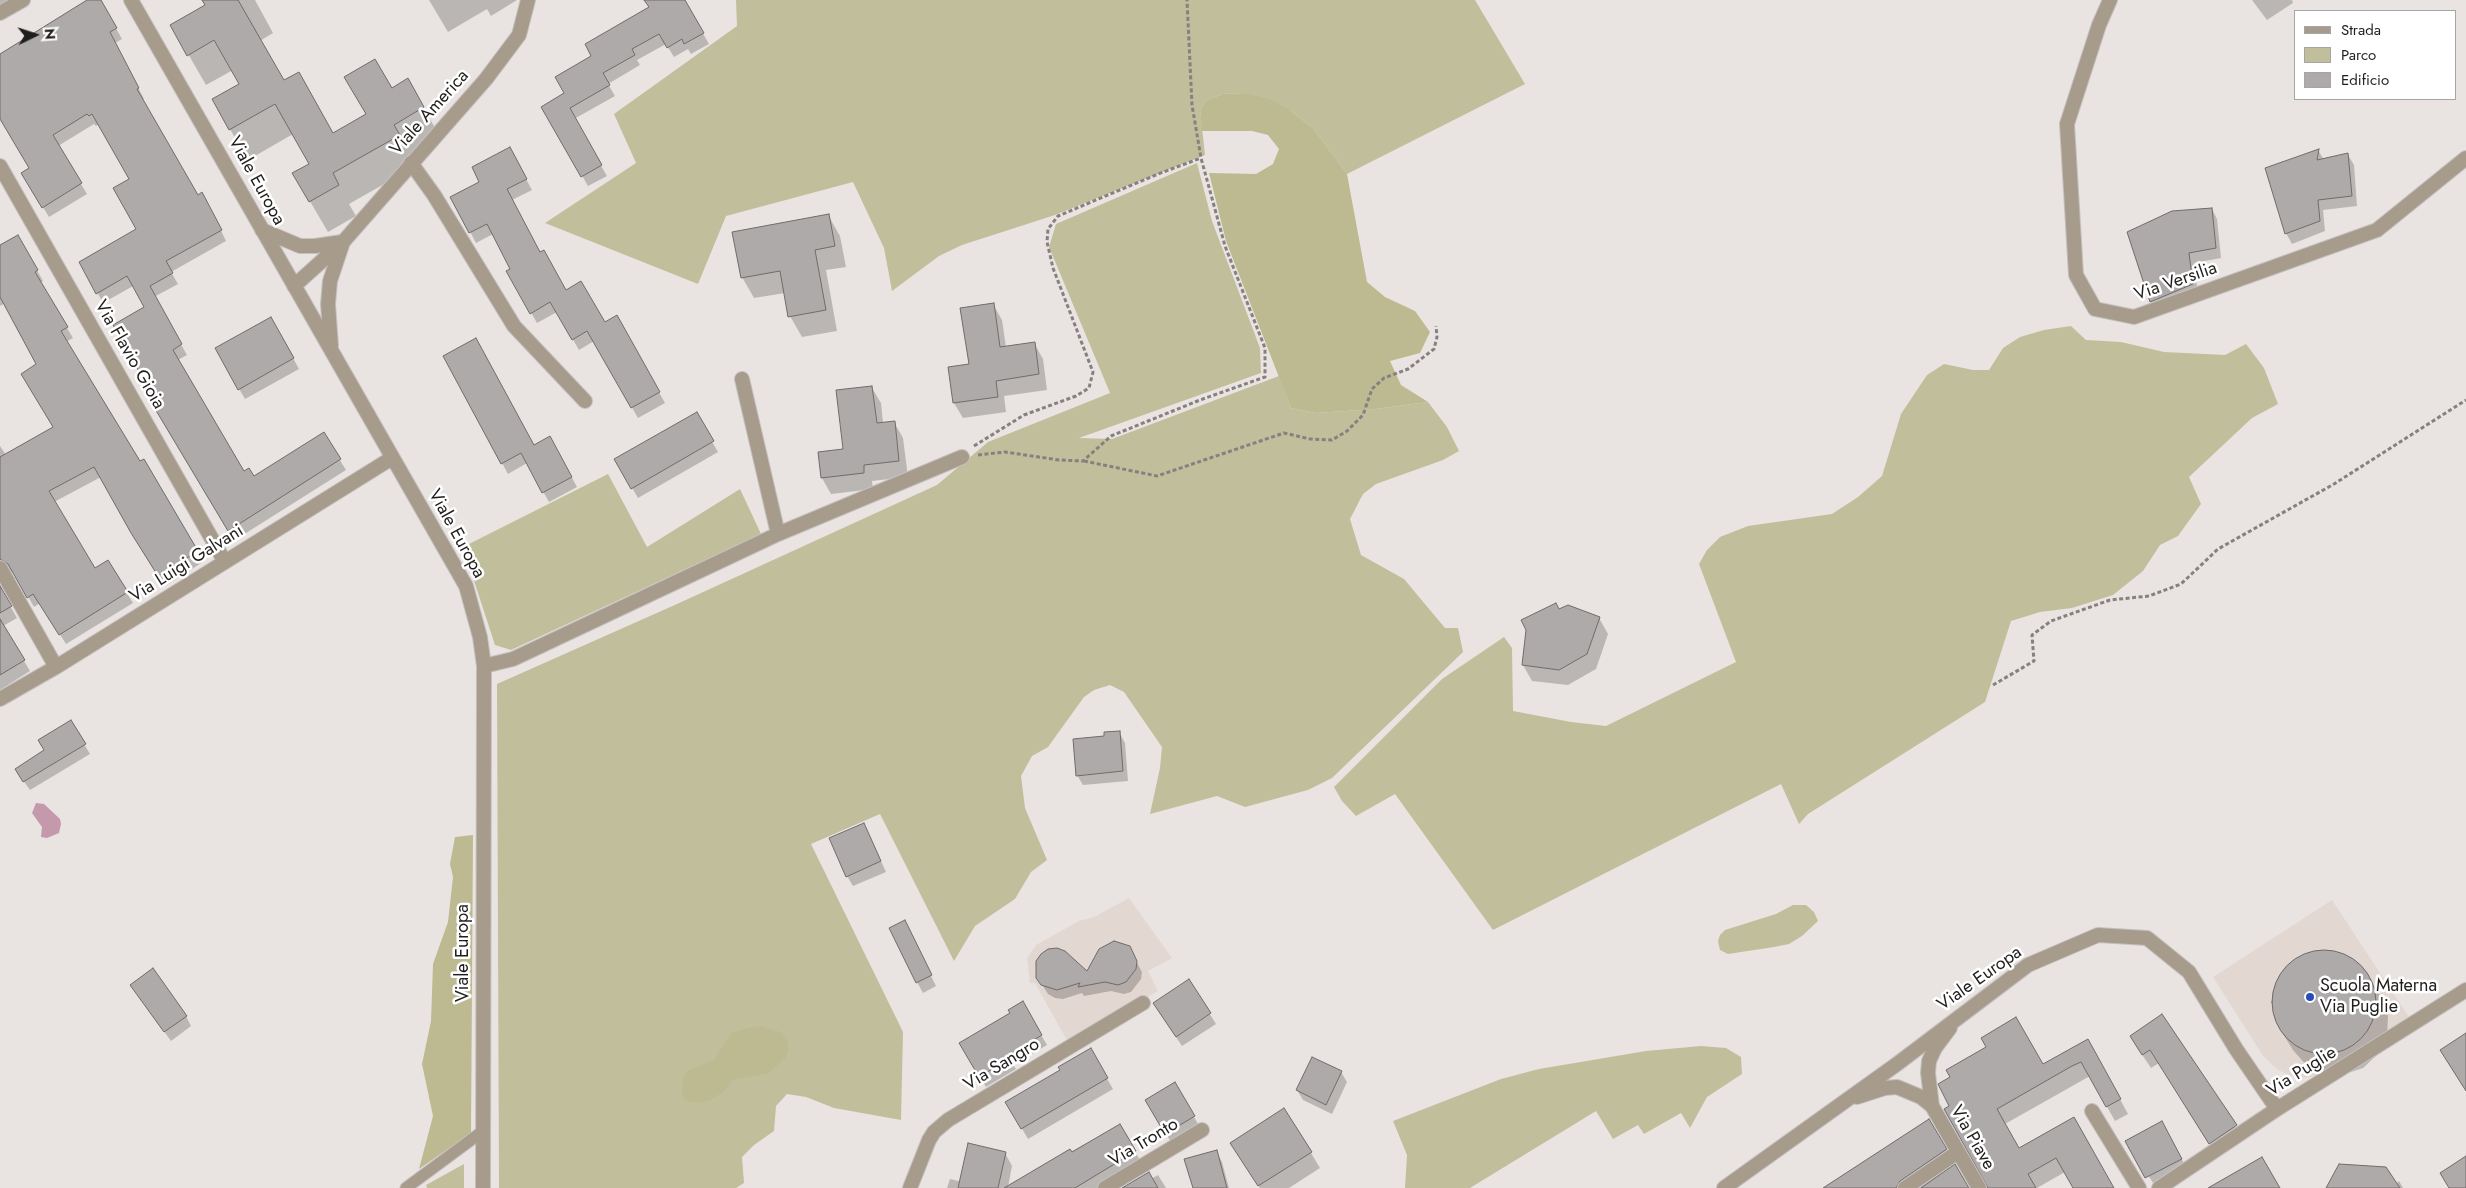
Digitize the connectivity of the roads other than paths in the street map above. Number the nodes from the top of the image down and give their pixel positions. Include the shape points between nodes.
1 (23, 0) edge
2 (131, 0) edge
3 (528, 0) edge
4 (2110, 0) edge
5 (0, 13) edge
6 (2466, 158) edge
7 (411, 164) junction
8 (0, 166) edge
9 (262, 230) junction
10 (343, 242) junction
11 (294, 286) junction
12 (331, 350) junction
13 (742, 379) dead end
14 (585, 401) dead end
15 (962, 456) road end
16 (392, 458) junction
17 (778, 534) junction
18 (225, 562) junction
19 (0, 568) edge
20 (484, 666) junction
21 (56, 667) junction
22 (0, 699) edge
23 (2466, 990) edge
24 (1144, 1003) dead end
25 (1959, 1016) junction
26 (1842, 1102) junction
27 (1932, 1106) junction
28 (2277, 1109) junction
29 (2092, 1112) dead end
30 (1202, 1130) dead end
31 (483, 1131) junction
32 (1958, 1152) junction
33 (406, 1188) edge
34 (483, 1188) edge
35 (910, 1188) edge
36 (1105, 1188) edge
37 (1724, 1188) edge
38 (1906, 1188) edge
39 (1979, 1188) edge
40 (2139, 1188) edge
41 (2159, 1188) edge

1 - 5 street
2 - 9 street, Viale Europa
3 - 7 street, Viale America via 519,35 503,58
4 - 6 street, Via Versilia via 2067,124 2076,275 2095,309 2134,317 2377,230
7 - 10 street, Viale America
7 - 14 street via 434,195 514,326
8 - 18 street, Via Flavio Gioia
9 - 10 street via 300,246
9 - 11 street, Viale Europa
10 - 11 street, Viale America
10 - 12 street via 330,281
11 - 12 street, Viale Europa
12 - 16 street, Viale Europa
13 - 17 street
15 - 17 street
16 - 18 street, Via Luigi Galvani
16 - 20 street, Viale Europa via 466,586
17 - 20 street via 513,659
18 - 21 street, Via Luigi Galvani
19 - 21 street
20 - 31 street, Viale Europa
21 - 22 street, Via Luigi Galvani
23 - 28 street, Via Puglie
24 - 35 street, Via Sangro via 948,1120 929,1140
25 - 26 street, Viale Europa
25 - 27 street, Via Piave via 1929,1061
25 - 28 street, Viale Europa via 2028,965 2098,935 2147,938 2189,972
26 - 27 street, Via Piave via 1897,1087 1921,1096
26 - 37 street, Viale Europa
27 - 32 street, Via Piave
28 - 41 street, Via Puglie
29 - 40 street
30 - 36 street, Via Tronto
31 - 33 lane
31 - 34 street, Viale Europa
32 - 38 street
32 - 39 street, Via Piave

